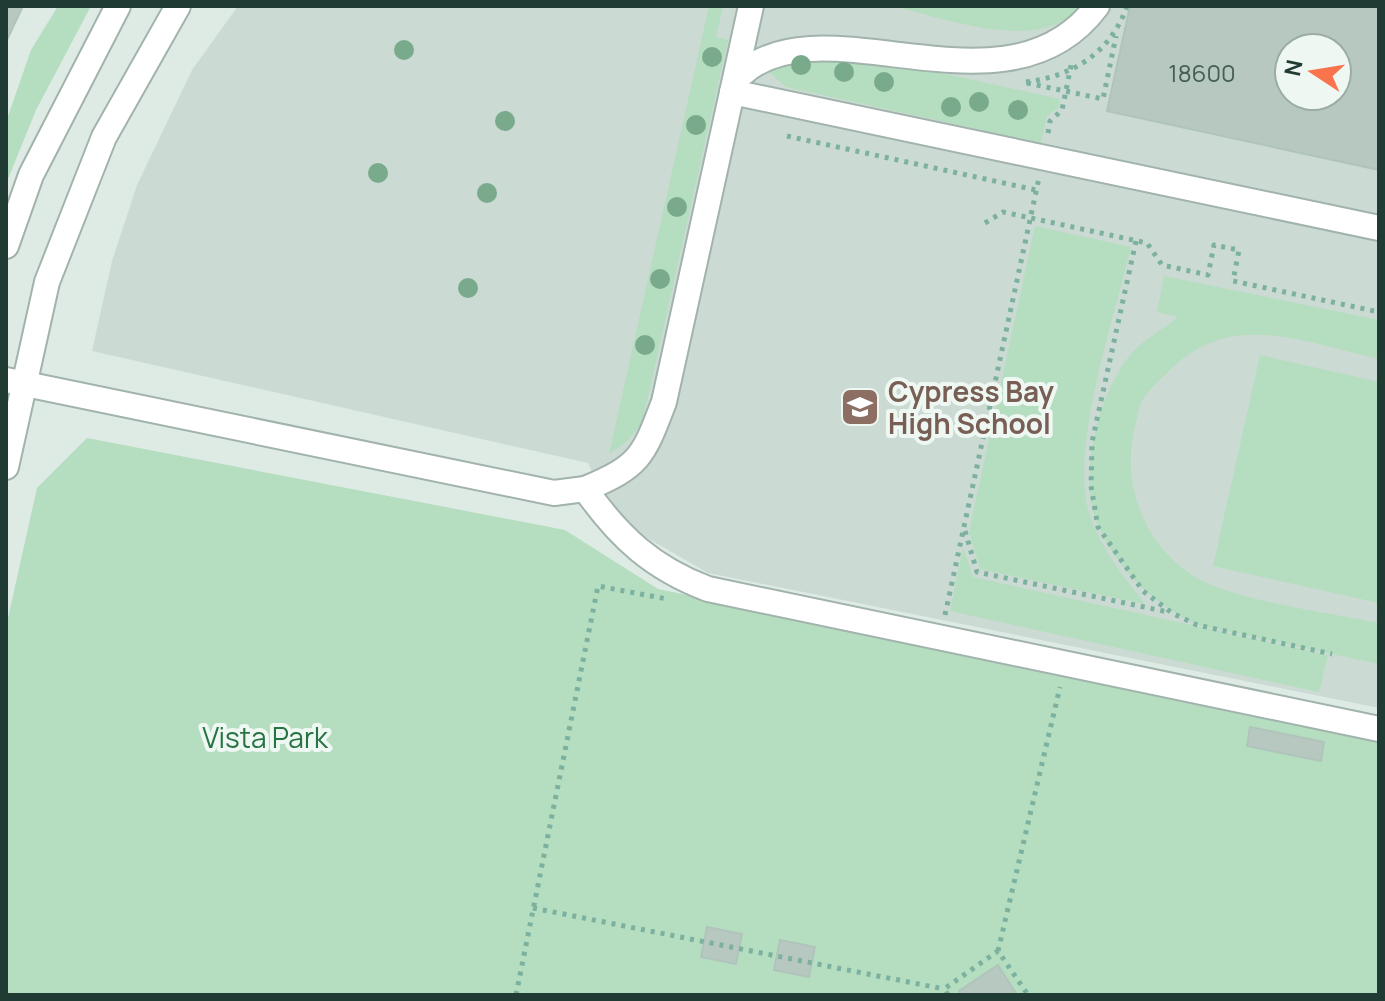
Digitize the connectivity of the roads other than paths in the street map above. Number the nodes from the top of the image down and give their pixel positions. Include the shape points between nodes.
1 (118, 6) edge
2 (178, 6) edge
3 (751, 6) edge
4 (1097, 6) edge
5 (786, 27) dead end
6 (961, 37) dead end
7 (732, 92) junction
8 (1379, 228) edge
9 (6, 246) edge
10 (15, 382) edge
11 (6, 467) edge
12 (585, 489) junction
13 (1379, 729) edge

1 - 9 street via 31,175
2 - 10 street via 104,137 47,282
3 - 7 street
4 - 6 street via 1062,37 1033,46 1006,47
5 - 7 street via 754,52
7 - 8 street
7 - 12 street via 664,402 646,449 624,472
10 - 11 street
10 - 12 street via 554,493
12 - 13 street via 616,532 678,578 708,589

